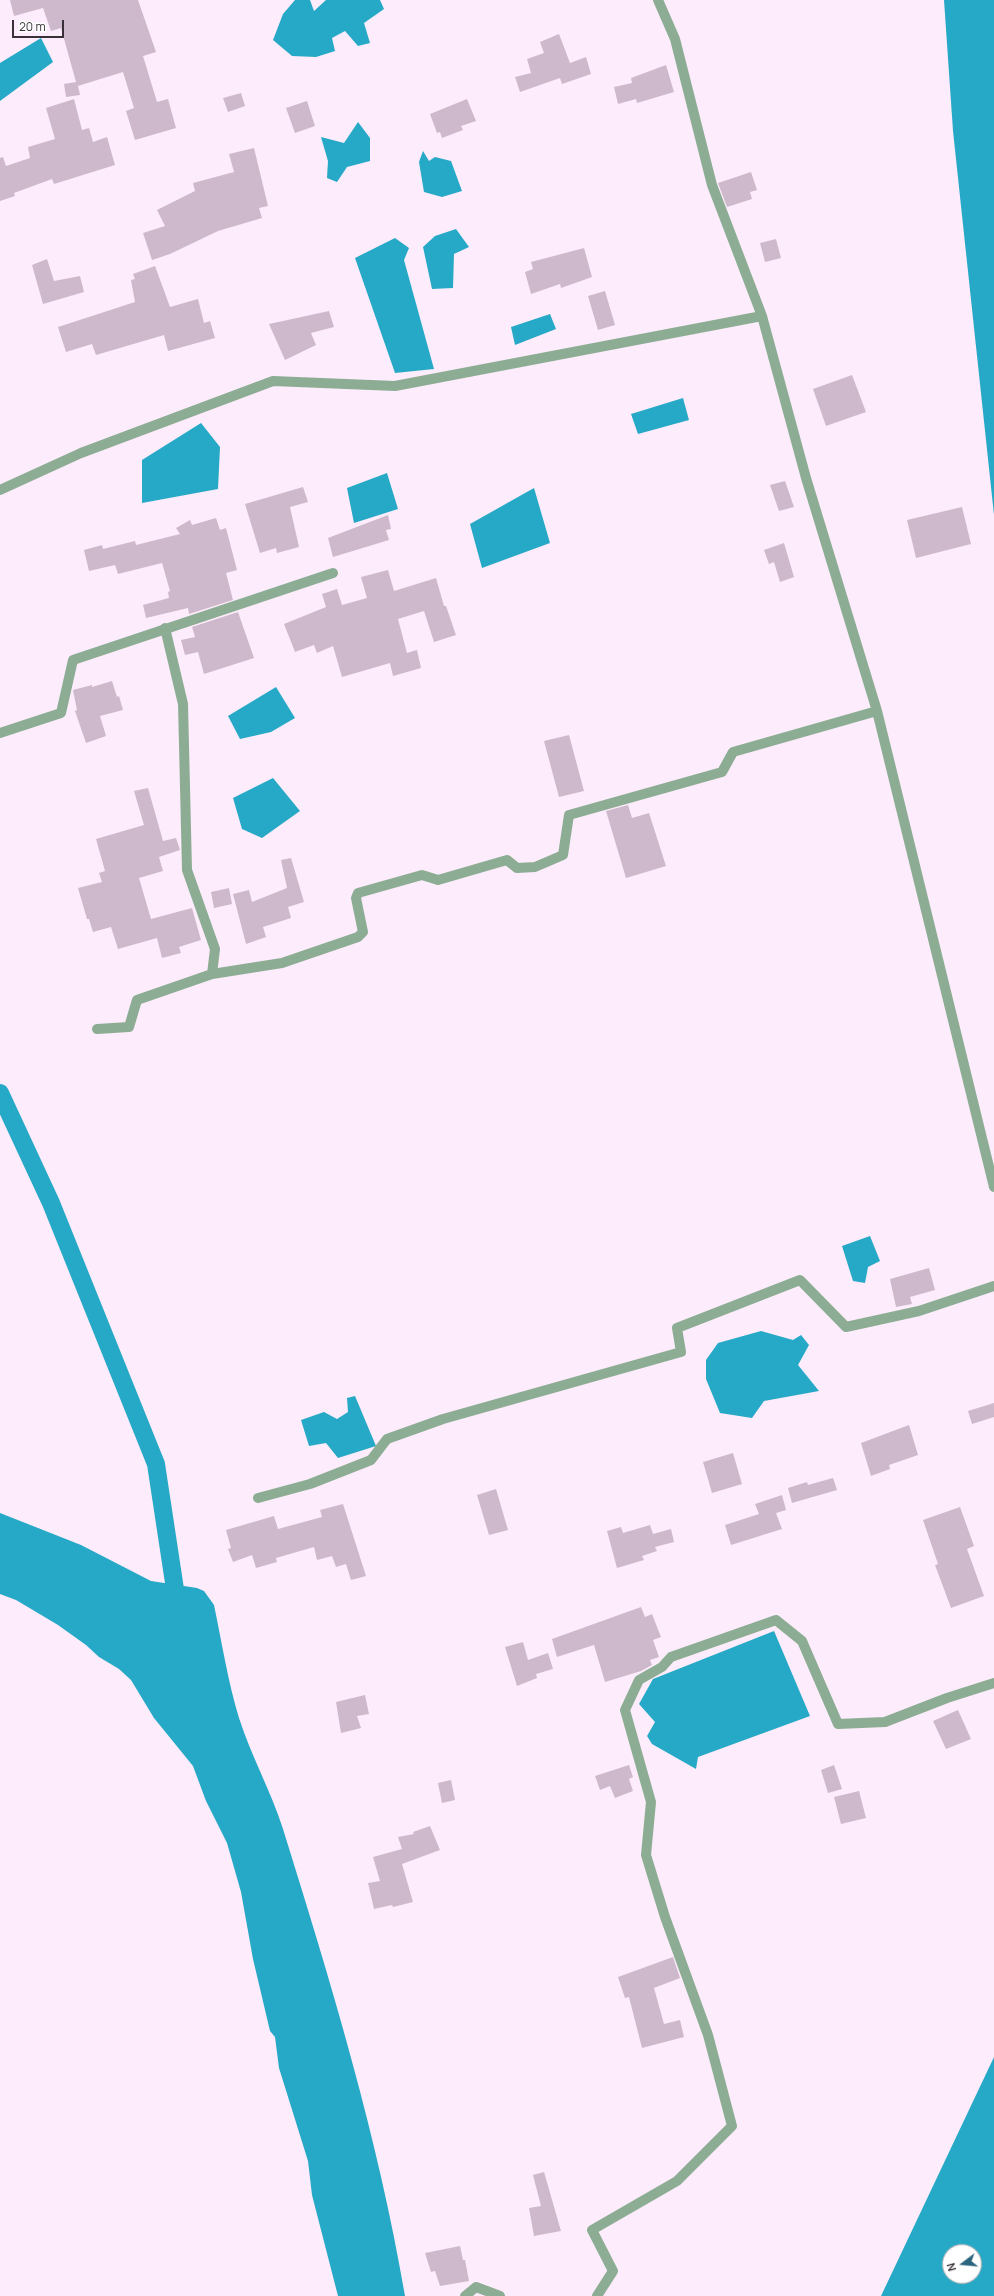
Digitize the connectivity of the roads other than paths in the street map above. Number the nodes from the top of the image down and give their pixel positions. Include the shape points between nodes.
1 (658, 0) edge
2 (762, 316) junction
3 (0, 490) edge
4 (333, 573) dead end
5 (165, 628) junction
6 (877, 711) junction
7 (0, 733) edge
8 (212, 974) junction
9 (97, 1029) dead end
10 (994, 1187) edge
11 (994, 1286) edge
12 (258, 1498) dead end
13 (994, 1683) edge
14 (464, 2296) edge
15 (500, 2296) edge
16 (597, 2296) edge

1 - 2 street via 675,39 712,185
2 - 3 street via 395,386 273,380 81,453
2 - 6 street via 806,478
4 - 5 street
5 - 7 street via 74,660 61,713
5 - 8 street via 183,704 187,870 215,949
6 - 8 street via 733,752 722,772 569,815 563,855 535,867 517,868 507,860 438,880 422,875 358,893 356,898 363,932 358,937 282,963
6 - 10 street
8 - 9 street via 137,1000 129,1027
11 - 12 street via 919,1311 846,1327 800,1280 677,1328 681,1352 444,1419 387,1439 371,1460 310,1484
13 - 16 street via 885,1722 838,1724 802,1641 776,1620 671,1657 662,1667 639,1680 626,1710 651,1802 646,1855 665,1917 708,2035 732,2126 677,2181 592,2230 613,2271
14 - 15 street via 476,2287

